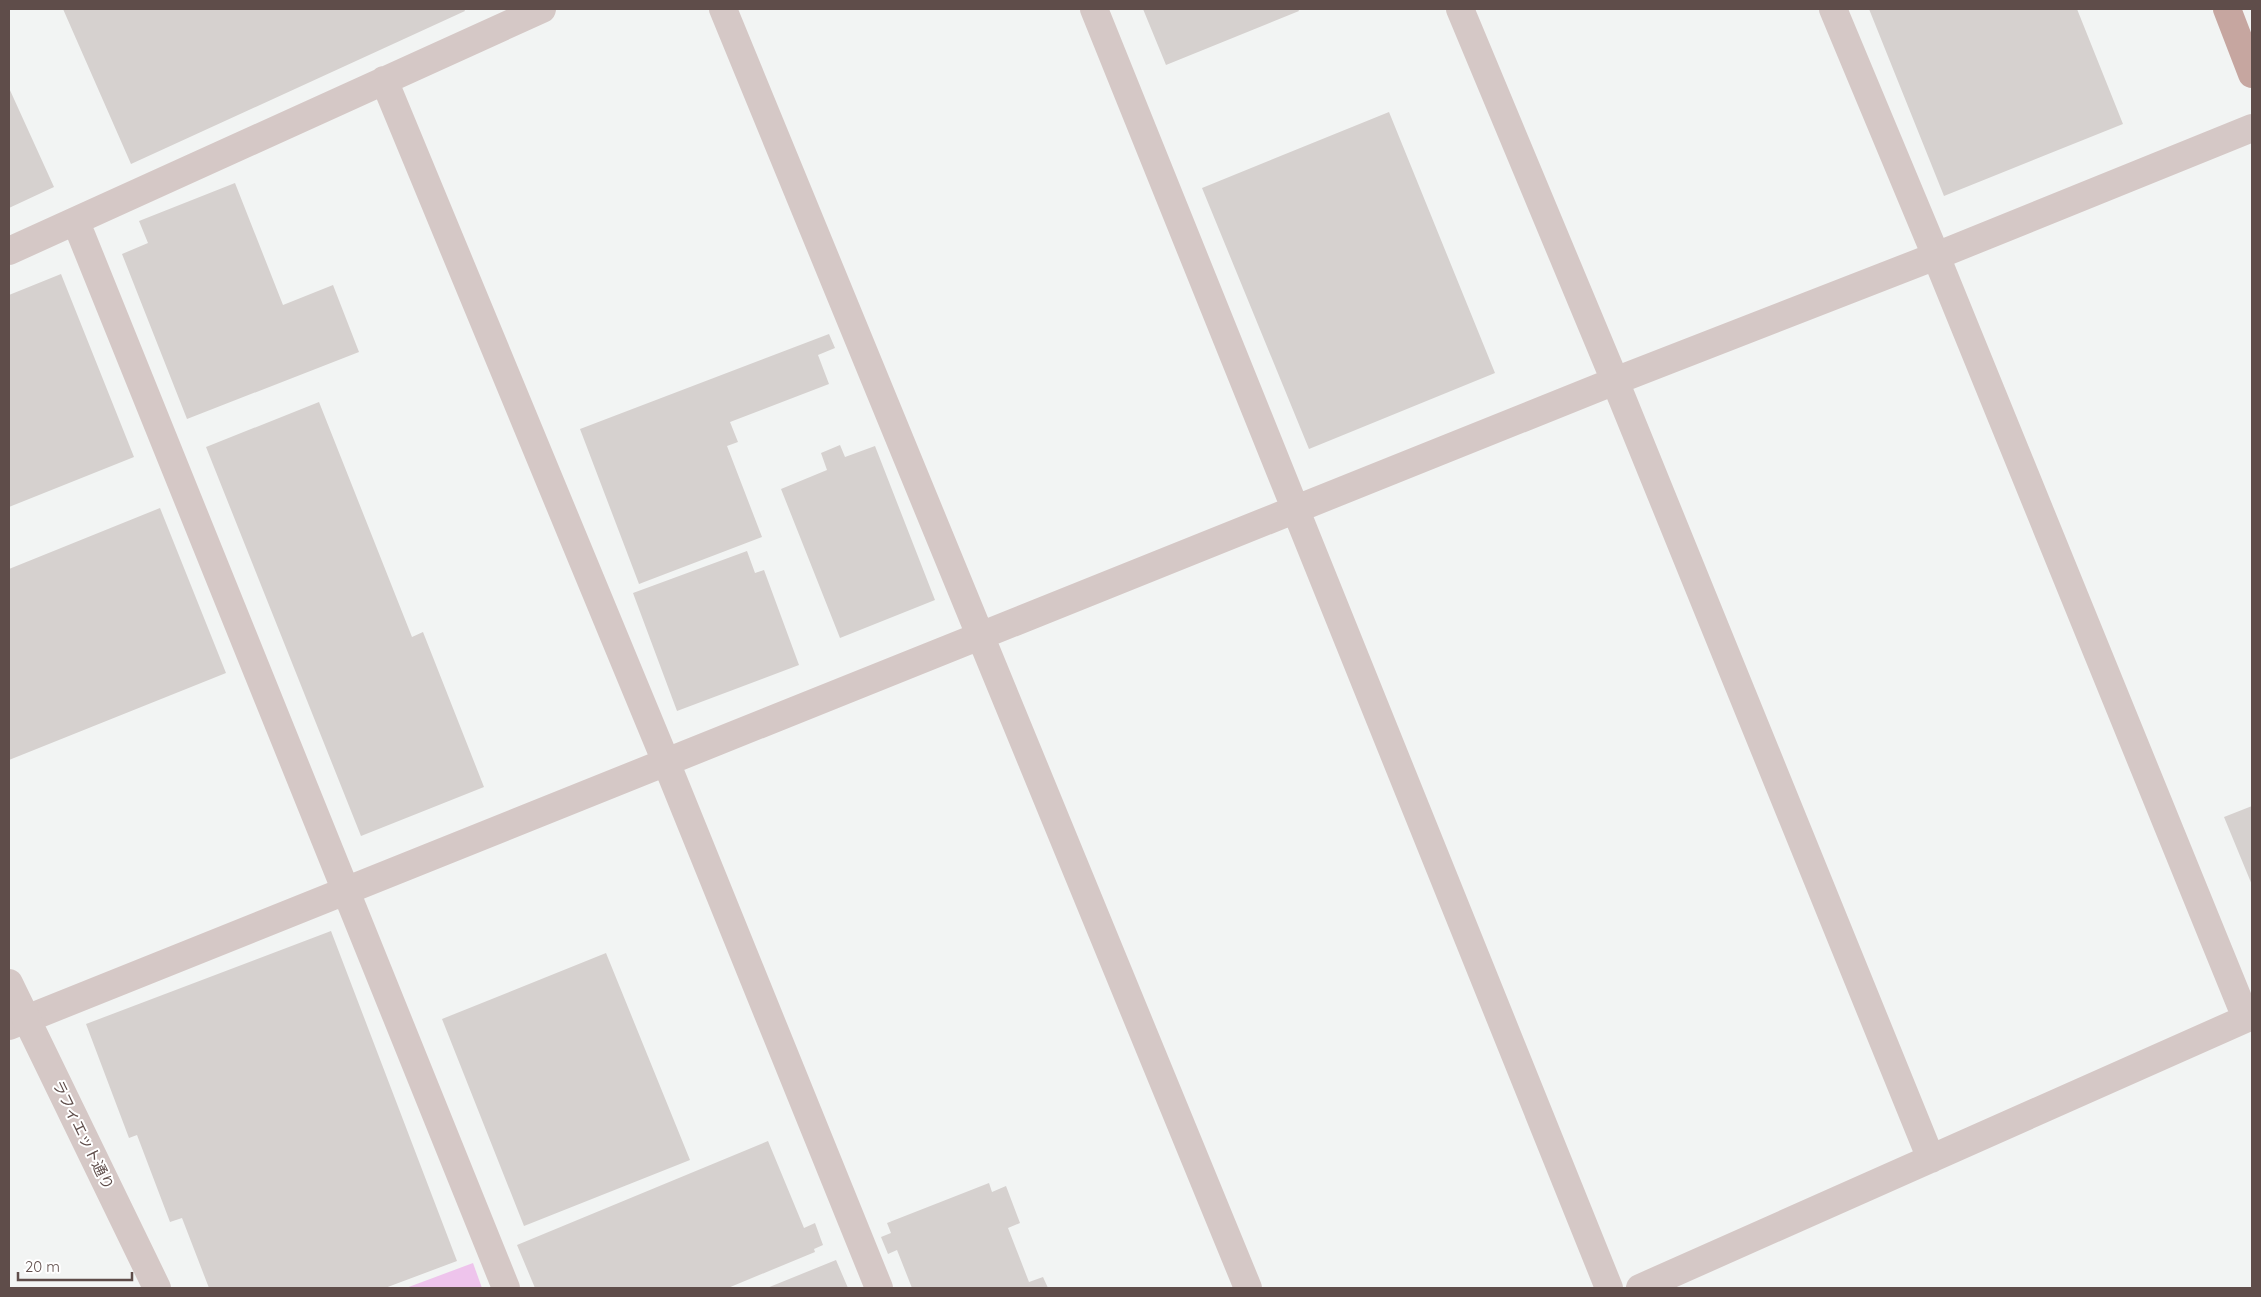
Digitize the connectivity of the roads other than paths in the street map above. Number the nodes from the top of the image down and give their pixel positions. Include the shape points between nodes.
1 (542, 9) edge
2 (724, 9) edge
3 (1094, 9) edge
4 (1460, 9) edge
5 (1833, 9) edge
6 (2227, 9) edge
7 (2252, 74) edge
8 (384, 80) junction
9 (2252, 128) edge
10 (76, 222) junction
11 (9, 251) edge
12 (1936, 256) junction
13 (1614, 381) junction
14 (1297, 509) junction
15 (981, 635) junction
16 (666, 762) junction
17 (346, 890) junction
18 (9, 983) edge
19 (2249, 1017) edge
20 (18, 1022) edge
21 (1931, 1159) junction
22 (158, 1288) edge
23 (506, 1288) edge
24 (879, 1288) edge
25 (1248, 1288) edge
26 (1609, 1288) edge
27 (1640, 1288) edge

1 - 8 street
2 - 15 street
3 - 14 street
4 - 13 street
5 - 12 street
6 - 7 highway
8 - 10 street
8 - 16 street
9 - 12 street
10 - 11 street
10 - 17 street
12 - 13 street
12 - 19 street
13 - 14 street
13 - 21 street
14 - 15 street
14 - 26 street
15 - 16 street
15 - 25 street
16 - 17 street
16 - 24 street
17 - 20 street
17 - 23 street
18 - 20 street, ラフィエット通り
19 - 21 street
20 - 22 street, ラフィエット通り
21 - 27 street

